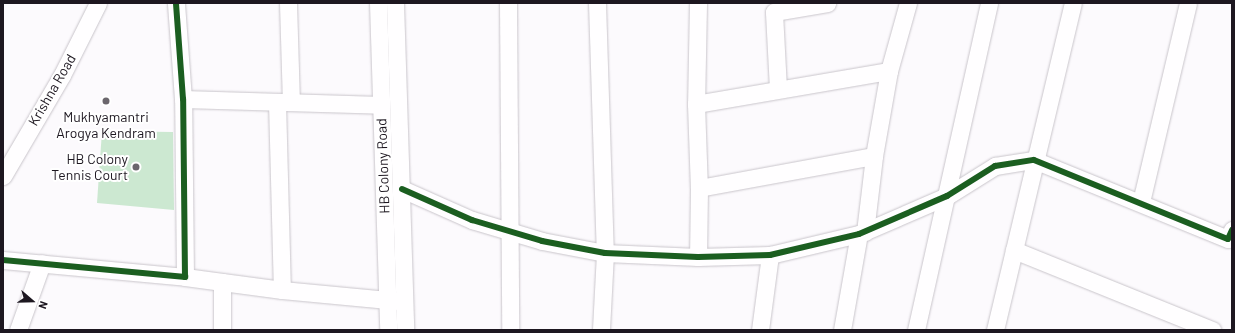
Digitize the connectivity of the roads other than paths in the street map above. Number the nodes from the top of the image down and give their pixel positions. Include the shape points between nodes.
1 (98, 3) edge
2 (176, 3) edge
3 (288, 3) edge
4 (378, 3) edge
5 (395, 3) edge
6 (508, 3) edge
7 (597, 3) edge
8 (698, 3) edge
9 (827, 3) edge
10 (908, 3) edge
11 (989, 3) edge
12 (1073, 3) edge
13 (1188, 3) edge
14 (774, 7) edge
15 (889, 71) junction
16 (778, 89) junction
17 (183, 99) junction
18 (284, 102) junction
19 (696, 104) junction
20 (381, 105) junction
21 (874, 156) junction
22 (1034, 160) junction
23 (4, 171) edge
24 (699, 188) junction
25 (402, 189) junction
26 (947, 196) junction
27 (1141, 202) junction
28 (509, 231) junction
29 (862, 233) junction
30 (1231, 237) edge
31 (1014, 250) junction
32 (605, 252) junction
33 (770, 255) junction
34 (698, 257) junction
35 (3, 260) edge
36 (42, 263) junction
37 (185, 277) junction
38 (222, 282) junction
39 (282, 290) junction
40 (387, 301) junction
41 (405, 301) junction
42 (18, 330) edge
43 (222, 330) edge
44 (388, 330) edge
45 (406, 330) edge
46 (510, 330) edge
47 (602, 330) edge
48 (760, 330) edge
49 (842, 330) edge
50 (916, 330) edge
51 (995, 330) edge
52 (1212, 330) edge

1 - 23 street, Krishna Road via 62,74
2 - 17 street
3 - 18 street
4 - 20 street, HB Colony Road
5 - 25 street
6 - 28 street
7 - 32 street
8 - 19 street
9 - 14 street
10 - 15 street
11 - 26 street
12 - 22 street
13 - 27 street
14 - 16 street
15 - 16 street
15 - 21 street
16 - 19 street
17 - 18 street
17 - 37 street
18 - 20 street
18 - 39 street
19 - 24 street
20 - 40 street, HB Colony Road
21 - 24 street
21 - 29 street
22 - 26 street via 995,166
22 - 27 street
22 - 31 street
24 - 34 street
25 - 28 street via 472,220
25 - 41 street
26 - 29 street
26 - 50 street
27 - 30 street
28 - 32 street via 542,241
28 - 46 street
29 - 33 street
29 - 49 street
31 - 51 street
31 - 52 street
32 - 34 street
32 - 47 street
33 - 34 street
33 - 48 street
35 - 36 street
36 - 37 street
36 - 42 street
37 - 38 street
38 - 39 street
38 - 43 street
39 - 40 street
40 - 41 street
40 - 44 street, HB Colony Road
41 - 45 street

